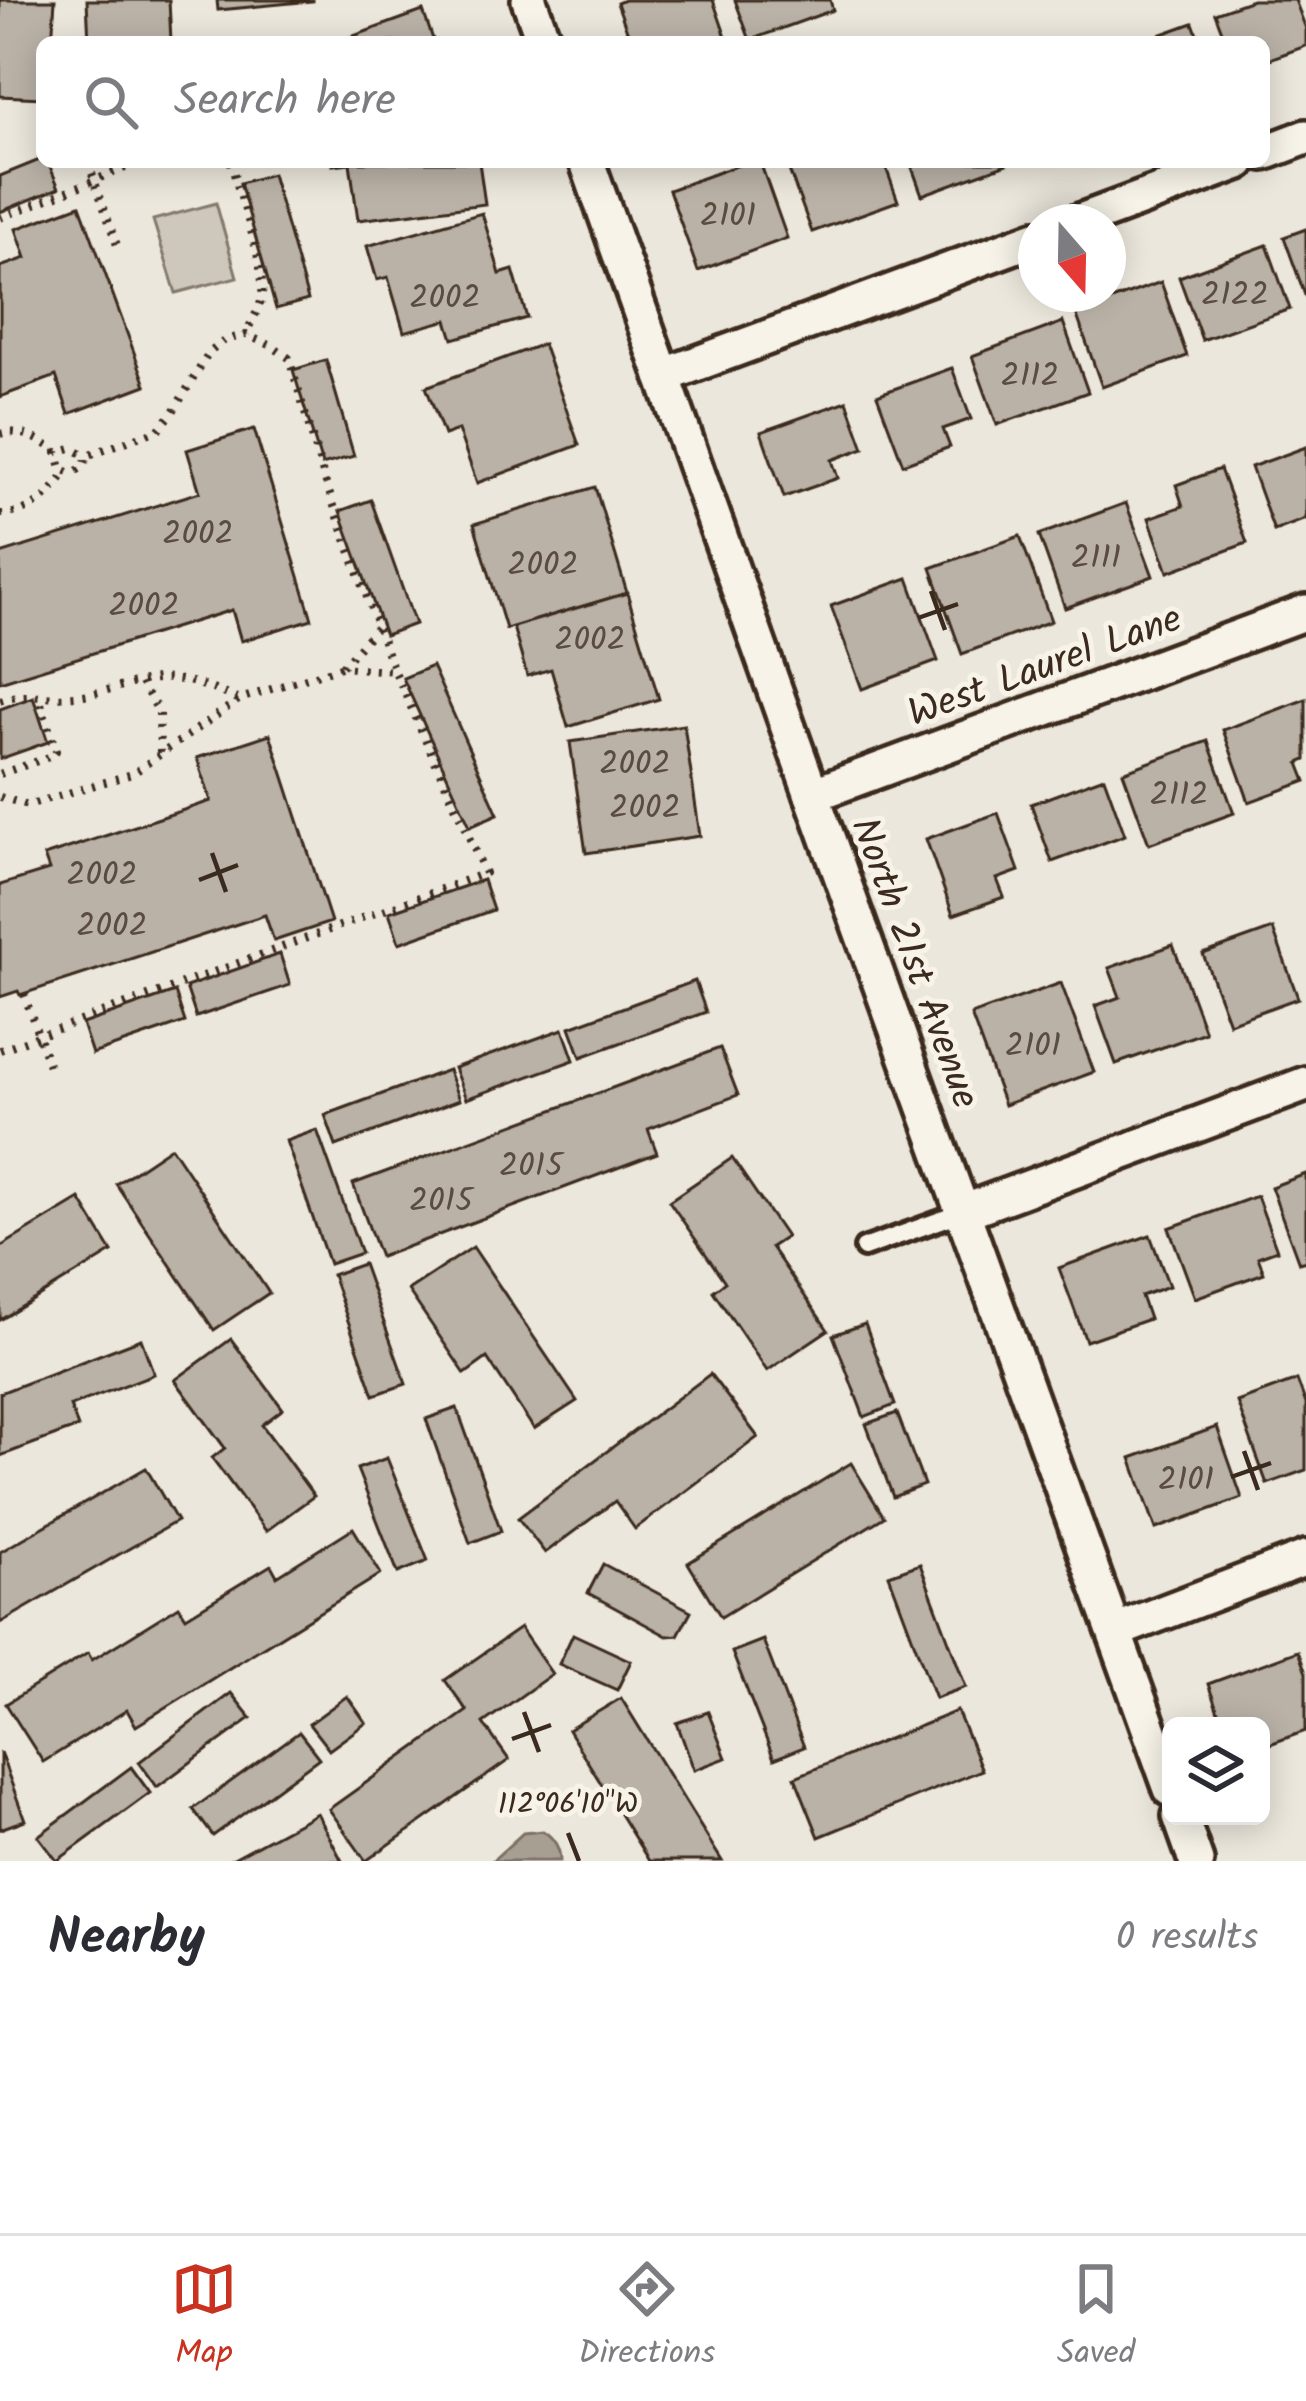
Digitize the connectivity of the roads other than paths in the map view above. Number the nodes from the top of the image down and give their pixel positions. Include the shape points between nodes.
1 (529, 0) edge
2 (542, 36) edge
3 (1306, 137) edge
4 (1270, 151) edge
5 (589, 168) edge
6 (1223, 168) edge
7 (1126, 204) edge
8 (1018, 245) edge
9 (663, 376) junction
10 (1306, 612) edge
11 (812, 795) junction
12 (1306, 1084) edge
13 (963, 1212) junction
14 (864, 1248) dead end
15 (1306, 1558) edge
16 (1115, 1631) junction
17 (1162, 1764) edge
18 (1183, 1825) edge
19 (1196, 1861) edge

1 - 2 street
3 - 4 street
5 - 9 street, North 21st Avenue
6 - 7 street
8 - 9 street
9 - 11 street, North 21st Avenue
10 - 11 street, West Laurel Lane
11 - 13 street, North 21st Avenue
12 - 13 street
13 - 14 lane
13 - 16 street, North 21st Avenue
15 - 16 street
16 - 17 street, North 21st Avenue
18 - 19 street

